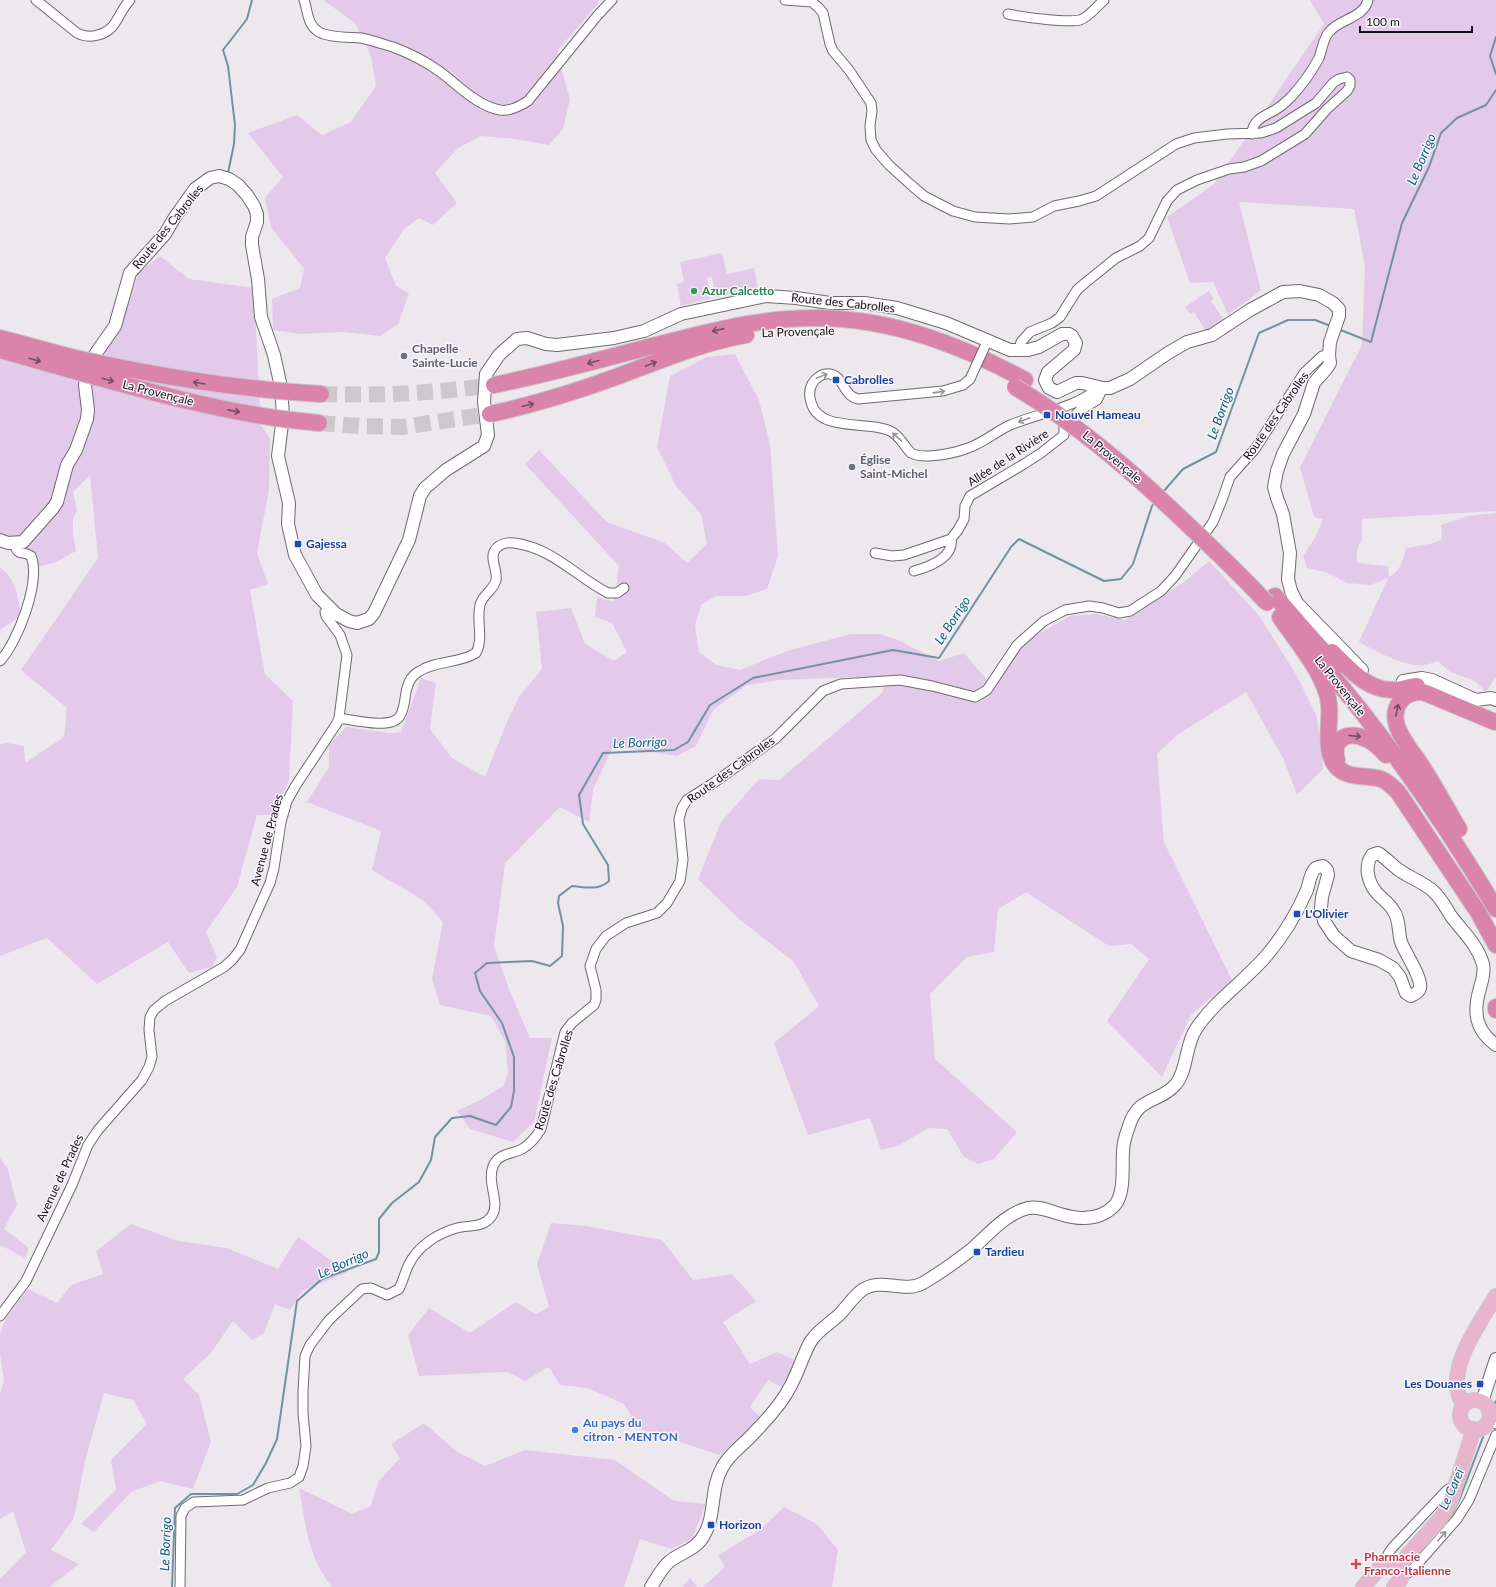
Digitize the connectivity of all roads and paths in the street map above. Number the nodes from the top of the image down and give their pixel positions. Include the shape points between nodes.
1 (36, 0) edge
2 (130, 0) edge
3 (304, 0) edge
4 (612, 0) edge
5 (785, 0) edge
6 (1104, 0) edge
7 (1368, 0) edge
8 (1008, 14) dead end
9 (1252, 134) junction
10 (0, 338) edge
11 (986, 344) junction
12 (0, 350) edge
13 (1019, 351) junction
14 (1329, 355) junction
15 (71, 363) junction
16 (1020, 384) junction
17 (494, 385) tunnel mouth
18 (1100, 388) junction
19 (321, 394) tunnel mouth
20 (490, 414) tunnel mouth
21 (319, 423) tunnel mouth
22 (952, 539) junction
23 (0, 540) edge
24 (15, 544) junction
25 (875, 553) dead end
26 (914, 571) dead end
27 (624, 588) dead end
28 (328, 608) junction
29 (1286, 616) junction
30 (0, 661) edge
31 (1496, 700) edge
32 (339, 718) junction
33 (1496, 722) edge
34 (1346, 773) junction
35 (1420, 790) junction
36 (1459, 829) junction
37 (1496, 888) edge
38 (1496, 909) edge
39 (1496, 945) edge
40 (1496, 1007) edge
41 (1496, 1010) edge
42 (1496, 1045) edge
43 (1496, 1296) edge
44 (0, 1316) edge
45 (1496, 1359) edge
46 (1482, 1402) junction
47 (1464, 1405) junction
48 (1492, 1422) edge
49 (1474, 1429) junction
50 (1496, 1435) edge
51 (1396, 1568) junction
52 (180, 1587) edge
53 (651, 1587) edge
54 (1363, 1587) edge
55 (1394, 1587) edge

1 - 2 street via 87,37 97,35 112,26
3 - 4 street via 309,21 318,32 363,38 393,48 420,60 470,95 501,111 528,101
5 - 9 street via 812,2 822,12 833,51 871,103 871,140 876,150 924,196 953,211 994,219 1033,217 1054,206 1096,196 1176,144 1211,135
6 - 8 street via 1080,20
7 - 9 street via 1361,11 1328,33 1318,58 1294,94 1280,107 1261,117 1254,124
9 - 13 street via 1276,128 1304,112 1316,103 1333,83 1348,76 1350,86 1347,91 1327,109 1306,134 1261,161 1197,180 1178,190 1167,201 1149,238 1140,246 1116,258 1077,290 1060,317 1030,332 1021,342
10 - 15 highway, La Provençale
11 - 13 street, Route des Cabrolles
18 -> 11 street, bridge via 1081,400 1009,426 968,448 931,456 914,455 887,429 825,419 814,409 810,399 810,388 822,374 834,376 843,384 849,395 858,399 943,392 970,379
11 - 28 street, Route des Cabrolles via 931,318 888,306 821,303 766,296 686,313 637,333 614,338 556,345 520,338 509,345 486,374 484,402 488,435 484,446 446,470 425,488 420,496 409,540 374,613 369,619 356,623
12 -> 15 highway, La Provençale
13 - 18 street, Route des Cabrolles via 1039,347 1062,334 1069,334 1076,343 1074,350 1048,372 1046,385 1057,392 1082,383
14 - 18 street, Route des Cabrolles via 1330,342 1339,316 1333,303 1319,295 1300,291 1283,292 1212,335 1188,342 1130,379 1110,388
14 - 31 street, Route des Cabrolles via 1330,363 1314,383 1304,414 1283,454 1274,487 1283,514 1290,553 1288,578 1291,591 1297,603 1349,658 1376,680 1393,683 1422,678 1476,700
14 - 52 street, Route des Cabrolles via 1322,356 1304,373 1256,449 1230,477 1213,522 1175,576 1161,591 1130,611 1119,613 1089,606 1065,610 1044,621 1017,645 987,690 975,697 900,680 841,684 823,691 776,738 687,800 679,819 683,860 680,881 667,903 657,913 626,923 606,936 596,949 590,966 596,1000 594,1005 565,1032 538,1134 530,1144 500,1157 494,1163 490,1182 495,1207 491,1217 480,1224 456,1228 435,1238 424,1245 412,1260 399,1289 387,1295 371,1288 362,1289 329,1320 305,1356 303,1413 306,1446 299,1477 290,1483 268,1488 244,1500 194,1502 185,1508 181,1516
19 -> 15 highway, La Provençale, bridge via 208,384
15 -> 21 highway, La Provençale, bridge via 202,405
16 -> 17 highway, La Provençale via 974,353 924,335 869,322 818,318 773,320 721,329
20 -> 16 highway, La Provençale via 570,394 715,342 758,333 802,329 862,332 911,342
16 - 29 highway, La Provençale via 1073,412 1122,450 1220,541
18 - 22 street, Allée de la Rivière via 1097,400 1080,410 1064,427 1064,435 1041,453 970,496 965,506 964,519
22 - 25 street via 904,555
22 - 26 street, Allée de la Rivière via 947,553 938,562
23 - 24 street
24 - 28 street, Route des Cabrolles via 23,542 57,502 67,465 76,450 87,419 85,385 88,370 94,356 115,326 130,273 165,234 195,189 210,178 219,176 238,185 257,214 252,245 261,317 274,355 281,387 283,416 278,456 289,503 289,534 300,566 316,595
24 - 30 street via 19,552 31,556 34,574 25,614 12,646
27 - 32 street via 617,593 608,593 537,548 508,543 501,545 493,554 496,580 480,603 478,611 480,643 476,653 461,660 439,663 418,672 408,684 400,716 395,722 388,724
28 - 32 street, Avenue de Prades via 326,616 340,635 347,655
29 - 33 highway via 1369,684 1390,690 1426,686 1450,696
29 - 34 highway via 1326,688 1329,704 1329,754 1336,766
29 - 35 highway, La Provençale
29 - 36 highway, La Provençale via 1339,670 1387,730
32 - 44 street, Avenue de Prades via 287,801 270,883 240,950 228,963 154,1010 150,1017 152,1057 149,1068 88,1145 26,1282
36 -> 33 highway via 1399,731 1397,706 1406,695 1424,692
34 -> 35 highway via 1337,759 1337,747 1343,738 1358,736 1378,746
34 - 39 highway via 1383,780 1401,795 1478,912
35 - 38 highway, La Provençale
36 - 37 highway, La Provençale
40 - 41 highway
42 - 53 street via 1488,1039 1476,1018 1483,967 1480,955 1434,892 1400,871 1378,853 1369,859 1369,878 1376,892 1394,910 1401,942 1418,978 1420,987 1418,992 1411,996 1406,993 1400,977 1393,968 1379,960 1351,951 1334,936 1324,921 1321,908 1327,870 1323,866 1317,867 1313,870 1307,890 1279,940 1196,1028 1176,1084 1147,1101 1135,1112 1129,1124 1123,1150 1123,1176 1118,1200 1113,1207 1092,1218 1069,1217 1042,1208 1030,1208 1002,1221 958,1260 921,1285 908,1287 881,1284 860,1291 836,1318 816,1333 809,1343 792,1385 782,1400 726,1461 716,1485 709,1525 704,1537 692,1549 672,1559
43 - 47 main road via 1464,1352 1457,1388
45 - 46 street
46 - 47 main road via 1472,1400
46 - 48 main road via 1488,1408
47 - 49 main road via 1461,1418 1467,1427
48 - 49 main road
49 - 51 main road via 1450,1503
51 -> 50 street via 1408,1573 1457,1519 1469,1500
51 - 54 main road via 1383,1564
51 - 55 main road via 1401,1579

